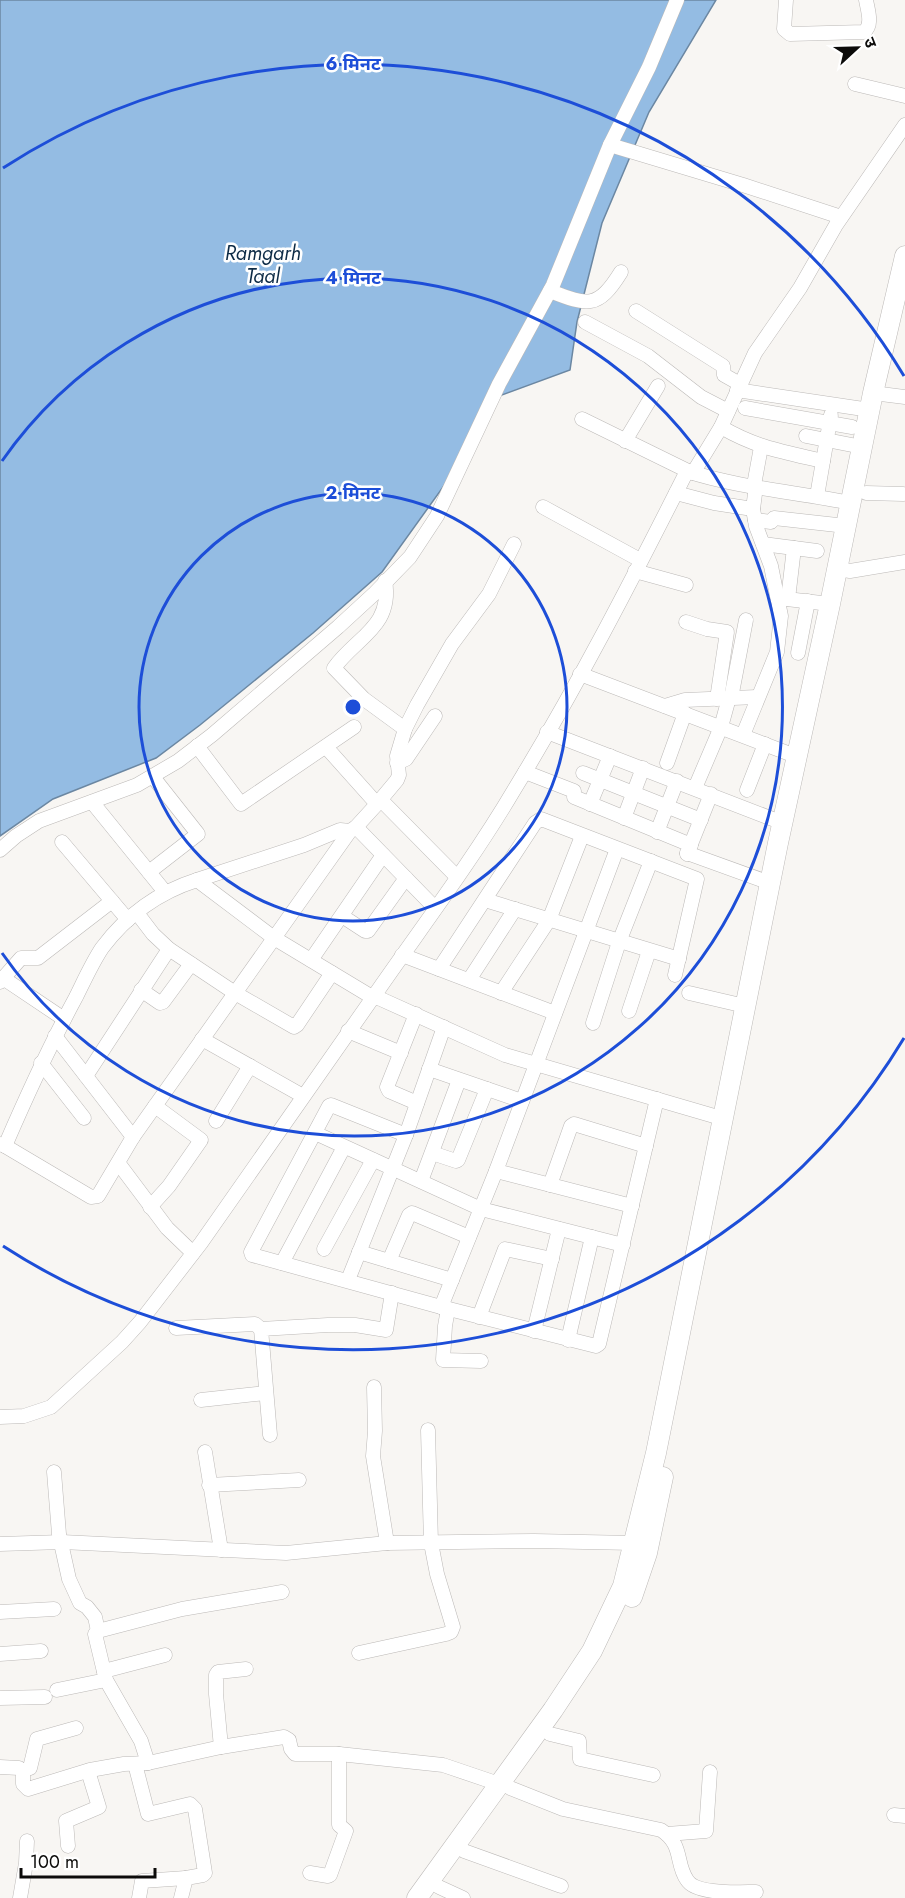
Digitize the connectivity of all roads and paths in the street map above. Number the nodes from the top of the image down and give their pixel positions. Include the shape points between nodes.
1 (676, 0) edge
2 (786, 0) edge
3 (866, 0) edge
4 (855, 84) dead end
5 (905, 96) edge
6 (905, 125) edge
7 (610, 145) junction
8 (841, 218) junction
9 (905, 256) edge
10 (621, 272) dead end
11 (550, 291) junction
12 (905, 302) edge
13 (636, 311) dead end
14 (585, 322) dead end
15 (658, 386) dead end
16 (739, 387) junction
17 (905, 397) edge
18 (795, 399) junction
19 (876, 399) junction
20 (832, 404) junction
21 (745, 408) dead end
22 (728, 411) junction
23 (792, 416) junction
24 (582, 419) dead end
25 (810, 420) junction
26 (829, 423) junction
27 (852, 426) dead end
28 (721, 427) junction
29 (806, 436) junction
30 (625, 441) junction
31 (826, 441) junction
32 (852, 445) dead end
33 (761, 447) junction
34 (802, 456) junction
35 (823, 461) junction
36 (690, 472) junction
37 (755, 486) junction
38 (676, 493) junction
39 (903, 494) dead end
40 (817, 496) junction
41 (858, 498) junction
42 (543, 507) dead end
43 (754, 514) junction
44 (846, 526) junction
45 (514, 544) dead end
46 (763, 544) junction
47 (794, 548) junction
48 (817, 551) dead end
49 (905, 562) edge
50 (637, 565) junction
51 (844, 570) junction
52 (385, 581) junction
53 (686, 585) dead end
54 (783, 598) junction
55 (808, 601) junction
56 (830, 604) junction
57 (746, 620) dead end
58 (686, 622) dead end
59 (798, 653) dead end
60 (580, 674) junction
61 (757, 697) junction
62 (726, 698) junction
63 (665, 706) junction
64 (685, 713) junction
65 (435, 716) dead end
66 (354, 727) dead end
67 (721, 727) junction
68 (405, 729) junction
69 (547, 732) junction
70 (743, 735) junction
71 (204, 741) junction
72 (765, 744) junction
73 (326, 747) junction
74 (610, 756) junction
75 (798, 757) junction
76 (397, 763) junction
77 (667, 763) dead end
78 (643, 768) junction
79 (525, 772) junction
80 (583, 773) dead end
81 (153, 777) junction
82 (601, 780) junction
83 (677, 781) junction
84 (696, 788) junction
85 (747, 790) dead end
86 (634, 794) junction
87 (711, 794) junction
88 (93, 802) junction
89 (379, 802) junction
90 (590, 804) junction
91 (667, 807) junction
92 (624, 818) junction
93 (701, 820) junction
94 (783, 823) junction
95 (353, 829) junction
96 (657, 832) junction
97 (582, 836) junction
98 (62, 842) dead end
99 (617, 849) junction
100 (689, 849) junction
101 (0, 850) edge
102 (383, 855) junction
103 (651, 861) junction
104 (149, 872) junction
105 (680, 872) junction
106 (457, 877) junction
107 (406, 879) junction
108 (197, 880) junction
109 (770, 883) junction
110 (165, 892) junction
111 (485, 900) junction
112 (112, 901) junction
113 (435, 908) junction
114 (515, 909) junction
115 (132, 916) junction
116 (342, 916) junction
117 (549, 920) junction
118 (585, 932) junction
119 (274, 938) junction
120 (619, 942) junction
121 (169, 949) junction
122 (649, 951) junction
123 (402, 955) junction
124 (679, 959) junction
125 (311, 960) junction
126 (191, 964) junction
127 (439, 969) junction
128 (332, 973) junction
129 (675, 975) dead end
130 (1, 980) edge
131 (469, 980) junction
132 (141, 990) junction
133 (236, 993) junction
134 (501, 993) junction
135 (689, 993) dead end
136 (373, 996) junction
137 (745, 1006) junction
138 (629, 1011) dead end
139 (555, 1013) junction
140 (416, 1014) junction
141 (64, 1019) junction
142 (593, 1023) dead end
143 (444, 1027) junction
144 (348, 1031) junction
145 (55, 1036) junction
146 (202, 1039) junction
147 (401, 1053) junction
148 (41, 1063) junction
149 (536, 1064) junction
150 (250, 1066) junction
151 (429, 1069) junction
152 (86, 1076) junction
153 (459, 1080) junction
154 (487, 1089) junction
155 (303, 1096) junction
156 (657, 1100) junction
157 (522, 1101) junction
158 (417, 1102) junction
159 (155, 1106) junction
160 (84, 1118) dead end
161 (721, 1118) junction
162 (216, 1121) dead end
163 (315, 1133) junction
164 (406, 1135) junction
165 (133, 1137) junction
166 (3, 1145) edge
167 (646, 1146) junction
168 (344, 1147) junction
169 (432, 1153) junction
170 (374, 1160) junction
171 (118, 1164) junction
172 (393, 1168) junction
173 (496, 1171) junction
174 (421, 1181) junction
175 (550, 1185) junction
176 (632, 1206) junction
177 (150, 1207) junction
178 (481, 1209) junction
179 (559, 1229) junction
180 (469, 1237) junction
181 (592, 1237) junction
182 (623, 1245) junction
183 (324, 1249) dead end
184 (359, 1252) junction
185 (193, 1253) junction
186 (552, 1259) junction
187 (389, 1261) junction
188 (282, 1263) junction
189 (348, 1280) junction
190 (452, 1280) junction
191 (392, 1293) junction
192 (445, 1308) junction
193 (479, 1317) junction
194 (176, 1328) dead end
195 (261, 1329) junction
196 (534, 1331) junction
197 (568, 1340) junction
198 (482, 1361) dead end
199 (374, 1387) dead end
200 (266, 1393) junction
201 (201, 1400) dead end
202 (0, 1417) edge
203 (428, 1430) dead end
204 (270, 1435) dead end
205 (205, 1452) dead end
206 (54, 1472) dead end
207 (299, 1480) dead end
208 (209, 1485) junction
209 (62, 1542) junction
210 (387, 1543) junction
211 (431, 1543) junction
212 (634, 1543) junction
213 (0, 1544) edge
214 (222, 1550) junction
215 (282, 1592) dead end
216 (54, 1609) dead end
217 (0, 1612) edge
218 (98, 1631) junction
219 (41, 1651) dead end
220 (359, 1653) dead end
221 (0, 1654) edge
222 (165, 1655) dead end
223 (246, 1669) dead end
224 (105, 1675) junction
225 (0, 1698) edge
226 (76, 1728) dead end
227 (550, 1734) junction
228 (221, 1747) junction
229 (339, 1754) junction
230 (141, 1763) junction
231 (0, 1767) edge
232 (22, 1771) junction
233 (88, 1771) junction
234 (710, 1772) dead end
235 (653, 1775) dead end
236 (504, 1786) junction
237 (667, 1834) junction
238 (27, 1841) dead end
239 (68, 1846) dead end
240 (464, 1851) junction
241 (310, 1873) dead end
242 (186, 1878) junction
243 (561, 1886) dead end
244 (435, 1892) edge
245 (756, 1892) dead end
246 (21, 1898) edge
247 (139, 1898) edge
248 (181, 1898) edge
249 (417, 1898) edge
250 (463, 1898) edge

1 - 7 street via 649,67
2 - 3 street via 784,29 790,34 864,32 870,24
4 - 5 street
6 - 8 street
7 - 8 street
7 - 11 street
8 - 16 street via 800,288 755,353
9 - 19 highway
10 - 11 street via 595,301 576,301
11 - 52 street via 499,384 437,516 410,557
12 - 19 highway
13 - 16 street via 723,366 724,375
14 - 22 street via 648,356 701,397
15 - 30 street
16 - 18 street
16 - 22 street
17 - 19 street
18 - 20 street
18 - 23 street
19 - 20 street
19 - 41 highway
20 - 26 street
21 - 23 street
22 - 28 street
23 - 25 street
24 - 30 street
25 - 26 street
25 - 29 street
26 - 27 street
26 - 31 street
28 - 33 street
28 - 36 street
29 - 31 street
29 - 34 street
30 - 36 street
31 - 32 street
31 - 35 street
33 - 34 street
33 - 37 street
34 - 35 street
35 - 40 street
36 - 37 street
36 - 38 street
37 - 40 street
37 - 43 street
38 - 43 street
38 - 50 street
39 - 41 street
40 - 41 street
41 - 44 highway
41 - 51 highway
42 - 50 street
43 - 44 street via 771,522 774,518
43 - 46 street
44 - 51 highway
45 - 68 street via 489,594 452,644
46 - 47 street
46 - 54 street
47 - 48 street
47 - 54 street
49 - 51 street
50 - 53 street
50 - 60 street
51 - 56 highway
51 - 227 highway via 647,1553 617,1631
52 - 68 street via 384,611 334,668 364,699
52 - 71 street via 338,627
54 - 55 street
54 - 61 street via 777,652
55 - 56 street
55 - 59 street
56 - 75 highway
57 - 62 street
58 - 62 street via 727,632
60 - 63 street
60 - 69 street
61 - 62 street
61 - 70 street
62 - 63 street via 685,700
62 - 67 street
63 - 64 street
64 - 67 street
64 - 77 street
65 - 76 street via 406,759
66 - 73 street
67 - 70 street
67 - 84 street
68 - 76 street
69 - 74 street
69 - 79 street
70 - 72 street
71 - 73 street via 241,804
71 - 81 street
72 - 75 street
72 - 85 street
73 - 89 street
74 - 78 street
74 - 82 street
75 - 94 highway
76 - 89 street via 397,780
78 - 83 street
78 - 86 street
79 - 90 street
79 - 106 street
80 - 82 street
81 - 88 street
81 - 104 street via 198,834
82 - 86 street
82 - 90 street
83 - 84 street
83 - 91 street
84 - 87 street
86 - 91 street
86 - 92 street
87 - 93 street
87 - 94 street
88 - 101 street via 39,821
88 - 104 street
89 - 95 street
89 - 106 street
90 - 92 street
91 - 93 street
91 - 96 street
92 - 96 street
93 - 100 street
94 - 109 highway
95 - 102 street
95 - 108 street via 340,830
95 - 119 street
96 - 100 street
97 - 99 street
97 - 111 street via 541,819 536,821
97 - 117 street
98 - 112 street
99 - 103 street
99 - 118 street
100 - 105 street
100 - 109 street
102 - 107 street
102 - 116 street
103 - 105 street
103 - 120 street
104 - 110 street
105 - 124 street via 697,881
106 - 113 street
107 - 113 street
107 - 116 street via 368,931
108 - 110 street
108 - 119 street
109 - 137 highway
110 - 115 street
111 - 114 street
111 - 127 street
112 - 115 street
112 - 130 street via 39,958 21,958
113 - 123 street
114 - 117 street
114 - 131 street
115 - 121 street
115 - 141 street via 102,949
116 - 125 street
117 - 118 street
117 - 134 street
118 - 120 street
118 - 139 street
119 - 125 street
119 - 133 street
120 - 122 street
120 - 142 street
121 - 126 street
121 - 132 street
122 - 124 street
122 - 138 street
123 - 127 street
123 - 136 street
124 - 129 street
125 - 128 street
126 - 132 street via 163,1002
126 - 133 street
127 - 131 street
128 - 133 street via 295,1026
128 - 136 street
130 - 141 street
131 - 134 street
132 - 152 street
133 - 146 street
134 - 139 street
135 - 137 street
136 - 140 street
136 - 144 street
137 - 161 highway
139 - 149 street
140 - 143 street
140 - 147 street
141 - 145 street
143 - 149 street via 505,1055
143 - 151 street
144 - 147 street
144 - 155 street
145 - 148 street
145 - 152 street
146 - 150 street
146 - 159 street
147 - 158 street via 387,1089
148 - 160 street
148 - 166 street
149 - 156 street
149 - 157 street
150 - 155 street
150 - 162 street
151 - 153 street
151 - 158 street
152 - 165 street
153 - 154 street
153 - 169 street
154 - 157 street
154 - 169 street via 458,1160
155 - 185 street
156 - 161 street
156 - 167 street
157 - 173 street
158 - 164 street
159 - 165 street
159 - 177 street via 201,1140
161 - 212 highway via 656,1453
163 - 164 street via 332,1105
163 - 168 street
163 - 188 street via 251,1252
164 - 172 street
165 - 171 street
166 - 171 street via 94,1198
167 - 175 street via 574,1124
167 - 176 street
168 - 170 street
168 - 188 street
169 - 174 street
170 - 172 street
170 - 183 street
171 - 177 street
172 - 174 street
172 - 184 street
173 - 175 street
173 - 178 street
174 - 178 street
175 - 176 street
176 - 182 street
177 - 185 street
178 - 179 street
178 - 180 street
179 - 181 street
179 - 186 street
180 - 187 street via 412,1213
180 - 190 street
181 - 182 street
181 - 197 street
182 - 197 street via 599,1344
184 - 187 street
184 - 189 street
185 - 202 street via 122,1342 51,1407 24,1416
186 - 193 street via 505,1249
186 - 196 street
187 - 190 street
188 - 189 street
189 - 191 street
190 - 192 street
191 - 192 street
191 - 195 street via 386,1330 355,1325
192 - 193 street
192 - 198 street via 443,1360
193 - 196 street
194 - 195 street via 255,1324
195 - 200 street
196 - 197 street
199 - 210 street via 374,1456
200 - 201 street
200 - 204 street
203 - 211 street
205 - 208 street
206 - 209 street
207 - 208 street
208 - 214 street
209 - 213 street
209 - 214 street
209 - 218 street via 75,1594 91,1611
210 - 211 street
210 - 214 street via 286,1553
211 - 212 street
211 - 220 street via 453,1627 451,1632
212 - 236 highway via 623,1586 606,1626
215 - 218 street via 182,1609
216 - 217 street
218 - 224 street via 95,1636
219 - 221 street
222 - 224 street
223 - 228 street via 216,1675
224 - 225 street via 51,1694
224 - 230 street via 141,1741
226 - 232 street via 37,1738 30,1767
227 - 235 street via 580,1742 580,1759
227 - 236 highway
228 - 229 street via 284,1737 295,1754
228 - 230 street
229 - 236 street via 443,1765
229 - 241 street via 339,1825 346,1831 330,1875
230 - 233 street
230 - 242 street via 148,1814 193,1806 205,1873
231 - 232 street
232 - 233 street via 23,1784 28,1789
233 - 239 street via 99,1807 66,1821
234 - 237 street via 706,1831
236 - 237 street via 563,1809
236 - 240 highway
236 - 249 highway
237 - 245 street via 692,1885 718,1892
238 - 246 street
240 - 243 street
240 - 244 highway
242 - 247 street via 142,1881
242 - 248 street
244 - 250 street

